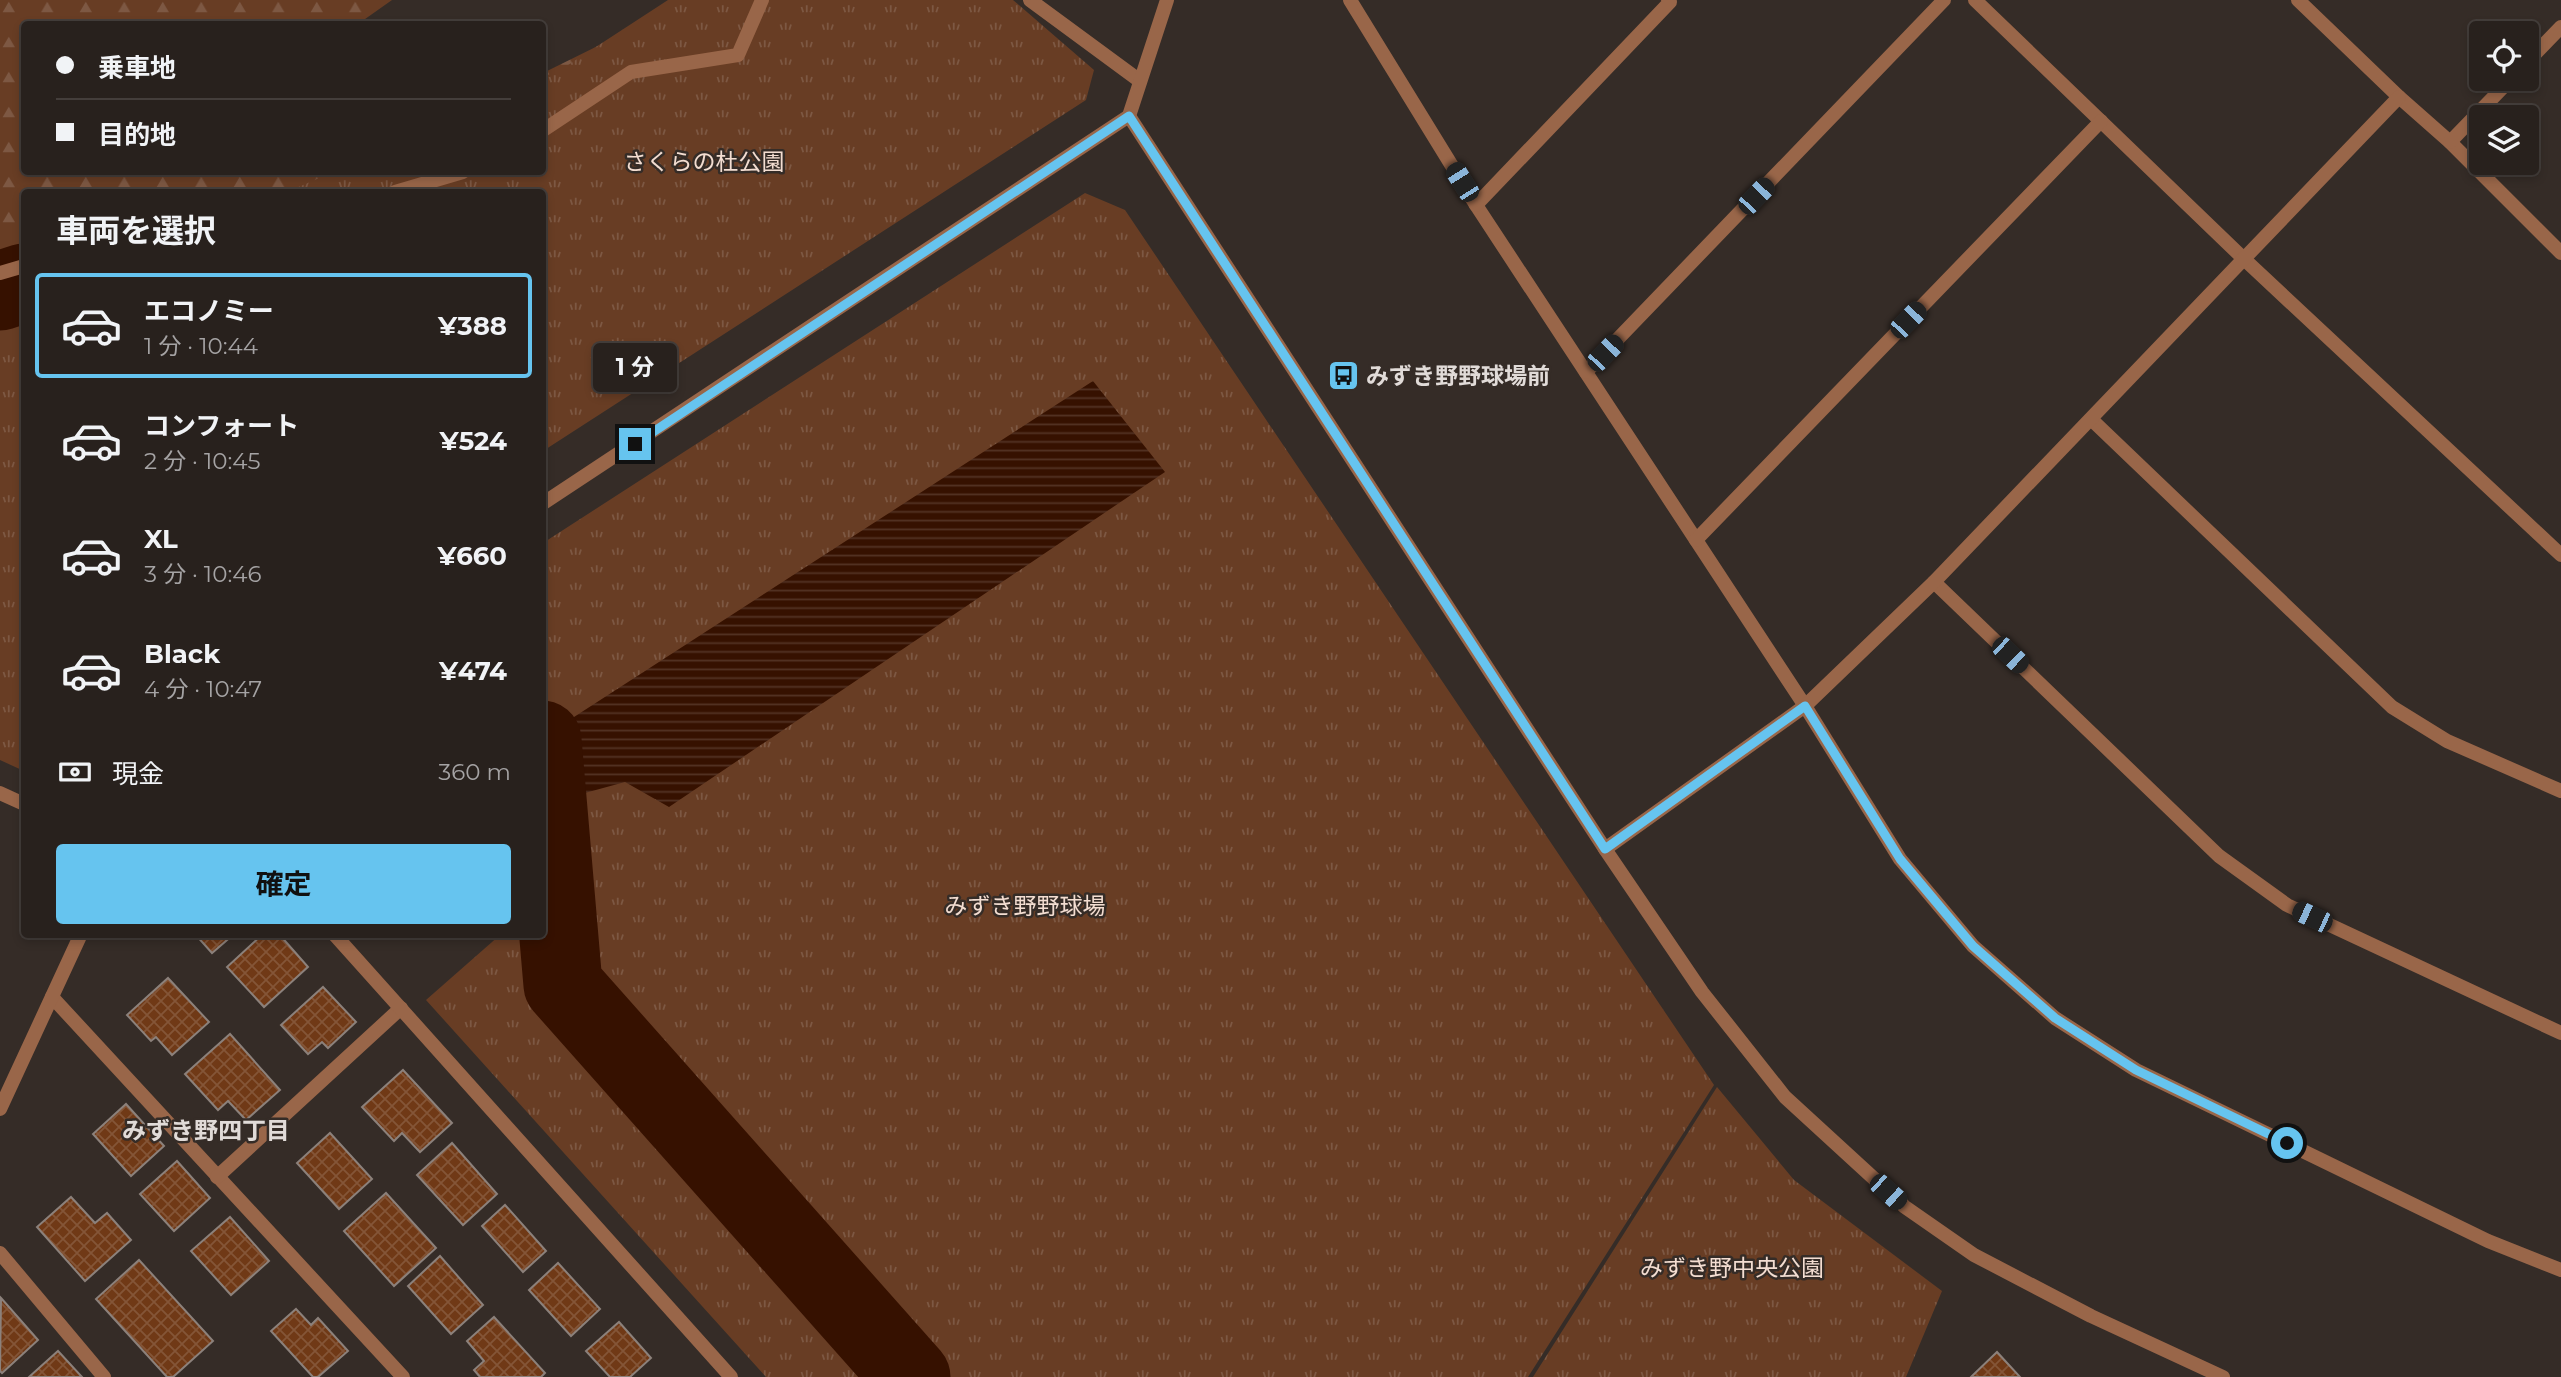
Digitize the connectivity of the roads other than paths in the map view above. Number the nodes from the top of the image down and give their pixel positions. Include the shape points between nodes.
1 (762, 0) edge
2 (1030, 0) edge
3 (1167, 0) edge
4 (1350, 0) edge
5 (1668, 0) edge
6 (1944, 0) edge
7 (1975, 0) edge
8 (2298, 0) edge
9 (2561, 27) edge
10 (2539, 50) edge
11 (1140, 81) junction
12 (2499, 91) edge
13 (2399, 97) junction
14 (1129, 116) junction
15 (2101, 121) junction
16 (546, 128) edge
17 (2450, 142) junction
18 (453, 175) edge
19 (406, 189) edge
20 (1476, 205) junction
21 (2561, 253) edge
22 (2245, 259) junction
23 (21, 267) edge
24 (0, 273) edge
25 (1586, 372) junction
26 (2092, 420) junction
27 (546, 502) edge
28 (1696, 540) junction
29 (2561, 555) edge
30 (1934, 582) junction
31 (1805, 706) junction
32 (2561, 790) edge
33 (0, 793) edge
34 (21, 803) edge
35 (1605, 849) junction
36 (79, 938) edge
37 (338, 938) edge
38 (52, 997) junction
39 (401, 1008) junction
40 (2561, 1033) edge
41 (0, 1110) edge
42 (216, 1177) junction
43 (0, 1253) edge
44 (2561, 1270) edge
45 (104, 1377) edge
46 (403, 1377) edge
47 (731, 1377) edge
48 (2223, 1377) edge

1 - 16 street via 738,55 631,72
2 - 11 street
3 - 11 street
4 - 20 street
5 - 20 street
6 - 25 street
7 - 15 street
8 - 13 street
9 - 10 street
11 - 14 street
12 - 17 street
13 - 17 street
13 - 22 street
14 - 27 street
14 - 35 street
15 - 22 street
15 - 28 street
17 - 21 street
18 - 19 street
20 - 25 street
22 - 26 street
22 - 29 street
23 - 24 street
25 - 28 street
26 - 30 street
26 - 32 street via 2392,707 2447,741
28 - 31 street
30 - 31 street
30 - 40 street via 2219,856 2287,905
31 - 35 street
31 - 44 street via 1900,859 1973,946 2055,1018 2136,1070 2487,1241
33 - 34 street
35 - 48 street via 1702,992 1785,1097 1905,1208 1974,1255
36 - 38 street
37 - 39 street
38 - 41 street
38 - 42 street
39 - 42 street
39 - 47 street
42 - 46 street
43 - 45 street

